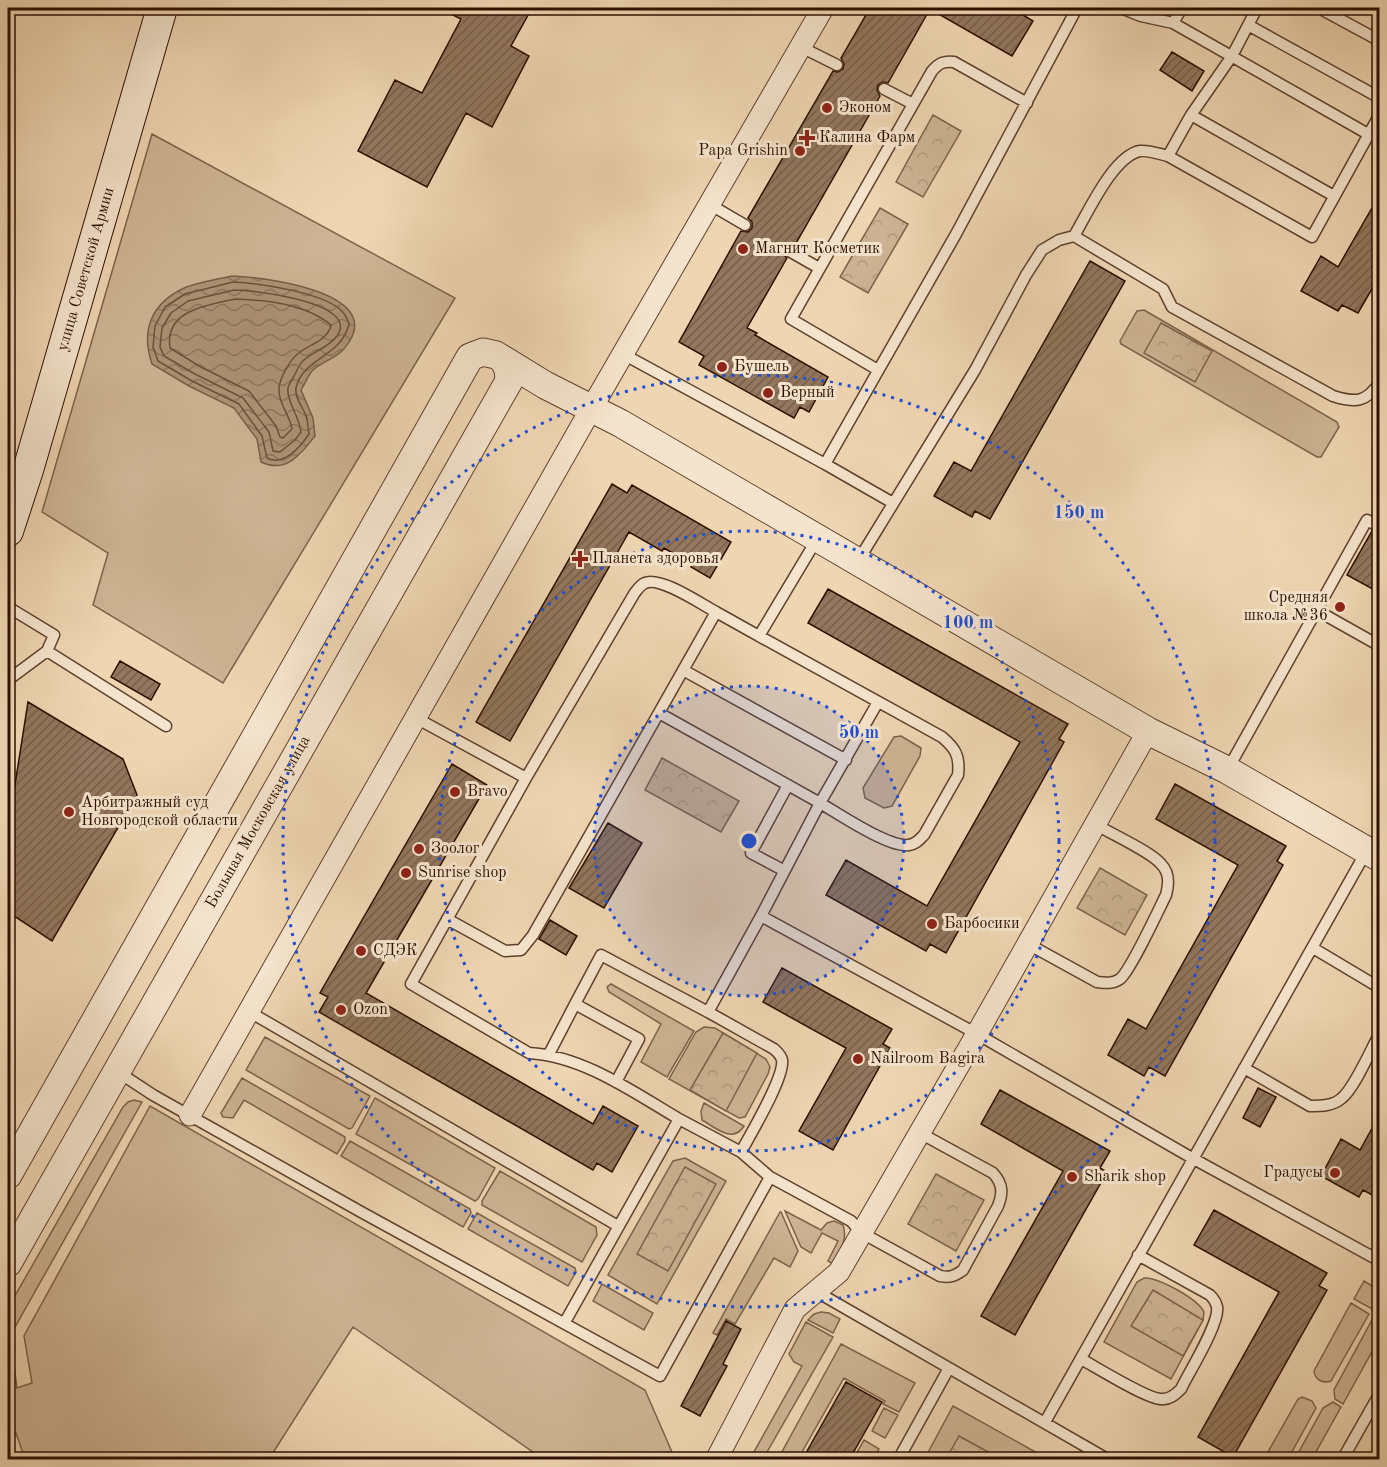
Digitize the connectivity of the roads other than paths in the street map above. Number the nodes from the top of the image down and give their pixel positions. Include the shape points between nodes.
1 (162, 8) edge
2 (823, 8) edge
3 (1077, 8) edge
4 (1121, 8) edge
5 (1182, 8) edge
6 (1257, 8) edge
7 (1318, 8) edge
8 (1173, 24) junction
9 (1248, 25) junction
10 (1380, 41) edge
11 (801, 47) junction
12 (1232, 56) junction
13 (837, 65) dead end
14 (884, 89) dead end
15 (1380, 98) edge
16 (1027, 103) junction
17 (913, 104) junction
18 (1380, 114) edge
19 (1191, 115) junction
20 (1368, 134) junction
21 (1168, 156) junction
22 (1334, 196) junction
23 (709, 204) junction
24 (745, 225) dead end
25 (1074, 236) junction
26 (791, 252) dead end
27 (819, 268) junction
28 (623, 354) junction
29 (878, 370) junction
30 (507, 371) junction
31 (1380, 382) edge
32 (591, 409) junction
33 (825, 464) junction
34 (893, 503) junction
35 (1380, 527) edge
36 (8, 531) edge
37 (817, 538) junction
38 (858, 561) junction
39 (8, 607) edge
40 (1316, 610) junction
41 (716, 612) junction
42 (759, 636) junction
43 (1380, 646) edge
44 (47, 651) junction
45 (683, 670) junction
46 (8, 680) edge
47 (878, 702) junction
48 (659, 714) junction
49 (416, 718) junction
50 (166, 726) dead end
51 (1148, 731) junction
52 (846, 760) junction
53 (1227, 771) junction
54 (526, 778) junction
55 (788, 785) junction
56 (820, 803) junction
57 (1095, 824) junction
58 (1373, 854) edge
59 (783, 870) junction
60 (761, 916) junction
61 (447, 919) junction
62 (1028, 944) junction
63 (1313, 948) junction
64 (1380, 988) edge
65 (575, 1004) junction
66 (248, 1011) junction
67 (708, 1012) junction
68 (1380, 1033) edge
69 (976, 1034) junction
70 (549, 1054) junction
71 (1244, 1068) junction
72 (117, 1072) junction
73 (616, 1082) junction
74 (190, 1115) junction
75 (679, 1119) junction
76 (920, 1133) junction
77 (741, 1152) junction
78 (1192, 1158) junction
79 (8, 1175) edge
80 (770, 1177) junction
81 (618, 1226) junction
82 (862, 1233) junction
83 (1138, 1255) junction
84 (1380, 1261) edge
85 (8, 1263) edge
86 (817, 1292) junction
87 (565, 1322) junction
88 (1081, 1359) junction
89 (949, 1368) junction
90 (1380, 1393) edge
91 (1045, 1422) junction
92 (1106, 1459) edge
93 (716, 1460) edge
94 (898, 1460) edge
95 (1342, 1460) edge

1 - 36 main road, улица Советской Армии
2 - 11 street
3 - 16 lane
4 - 8 lane
5 - 8 lane
6 - 9 lane
7 - 10 lane
8 - 12 lane
9 - 12 lane
9 - 15 lane
11 - 13 lane
11 - 23 street
12 - 19 lane
12 - 20 lane
14 - 17 lane
16 - 17 lane via 954,62 945,62 932,71
16 - 29 lane
17 - 27 lane
18 - 20 lane
19 - 21 lane
19 - 22 lane
20 - 22 lane
21 - 22 lane via 1312,237
21 - 25 lane via 1140,151 1125,157
23 - 24 lane
23 - 28 street
25 - 31 lane via 1163,289 1172,307 1333,396 1351,402 1368,396
25 - 34 lane via 1042,250 975,370
26 - 27 lane
27 - 29 lane via 791,319
28 - 32 street
28 - 33 lane
29 - 33 lane
30 - 32 street
30 - 72 street, Большая Московская улица
30 - 79 street via 496,356 483,352 470,357
32 - 37 street
32 - 49 street
33 - 34 lane
34 - 38 lane
35 - 40 lane via 1367,520
37 - 38 street
37 - 42 lane
38 - 51 street
39 - 44 lane via 54,635
40 - 43 lane
40 - 53 lane
41 - 42 lane
41 - 45 lane
41 - 54 lane via 660,583 640,587
42 - 47 lane
44 - 46 lane
44 - 50 lane
45 - 48 lane
45 - 52 lane
47 - 52 lane
47 - 56 lane via 942,737 958,754 958,775 933,819 917,843 901,845
48 - 55 lane
48 - 61 lane via 521,950 505,951
49 - 54 lane
49 - 66 street
51 - 53 street
51 - 57 street
52 - 56 lane
53 - 58 street
54 - 61 lane
55 - 56 lane
55 - 59 lane via 751,853
56 - 59 lane
57 - 62 street
57 - 62 lane via 1152,857 1167,874 1166,895 1127,971 1115,981 1097,982
58 - 63 lane
59 - 60 lane
60 - 67 lane
60 - 69 lane
61 - 70 lane via 411,984 529,1053
62 - 69 street
63 - 64 lane
63 - 71 lane
65 - 67 lane via 601,955
65 - 70 lane
65 - 73 lane via 639,1039
66 - 74 street
66 - 81 lane
67 - 77 lane via 774,1049 782,1061 780,1077
68 - 71 lane via 1349,1089 1332,1103 1310,1106
69 - 76 street
69 - 78 lane
70 - 73 lane
71 - 78 lane
72 - 74 lane
72 - 85 street, Большая Московская улица
73 - 75 lane
74 - 87 lane
75 - 77 lane
75 - 81 lane
76 - 82 street
76 - 82 lane via 993,1173 1002,1187 998,1206 963,1270 957,1275 940,1276
77 - 80 lane
78 - 83 lane
78 - 84 lane
80 - 82 lane via 852,1221
80 - 87 lane via 660,1376
81 - 87 lane
82 - 86 street via 839,1272
83 - 88 lane
83 - 88 lane via 1215,1300 1213,1326 1181,1389 1161,1399 1147,1395
86 - 89 lane
86 - 93 street via 795,1309
88 - 91 lane
89 - 91 lane
89 - 94 lane
90 - 95 lane
91 - 92 lane

